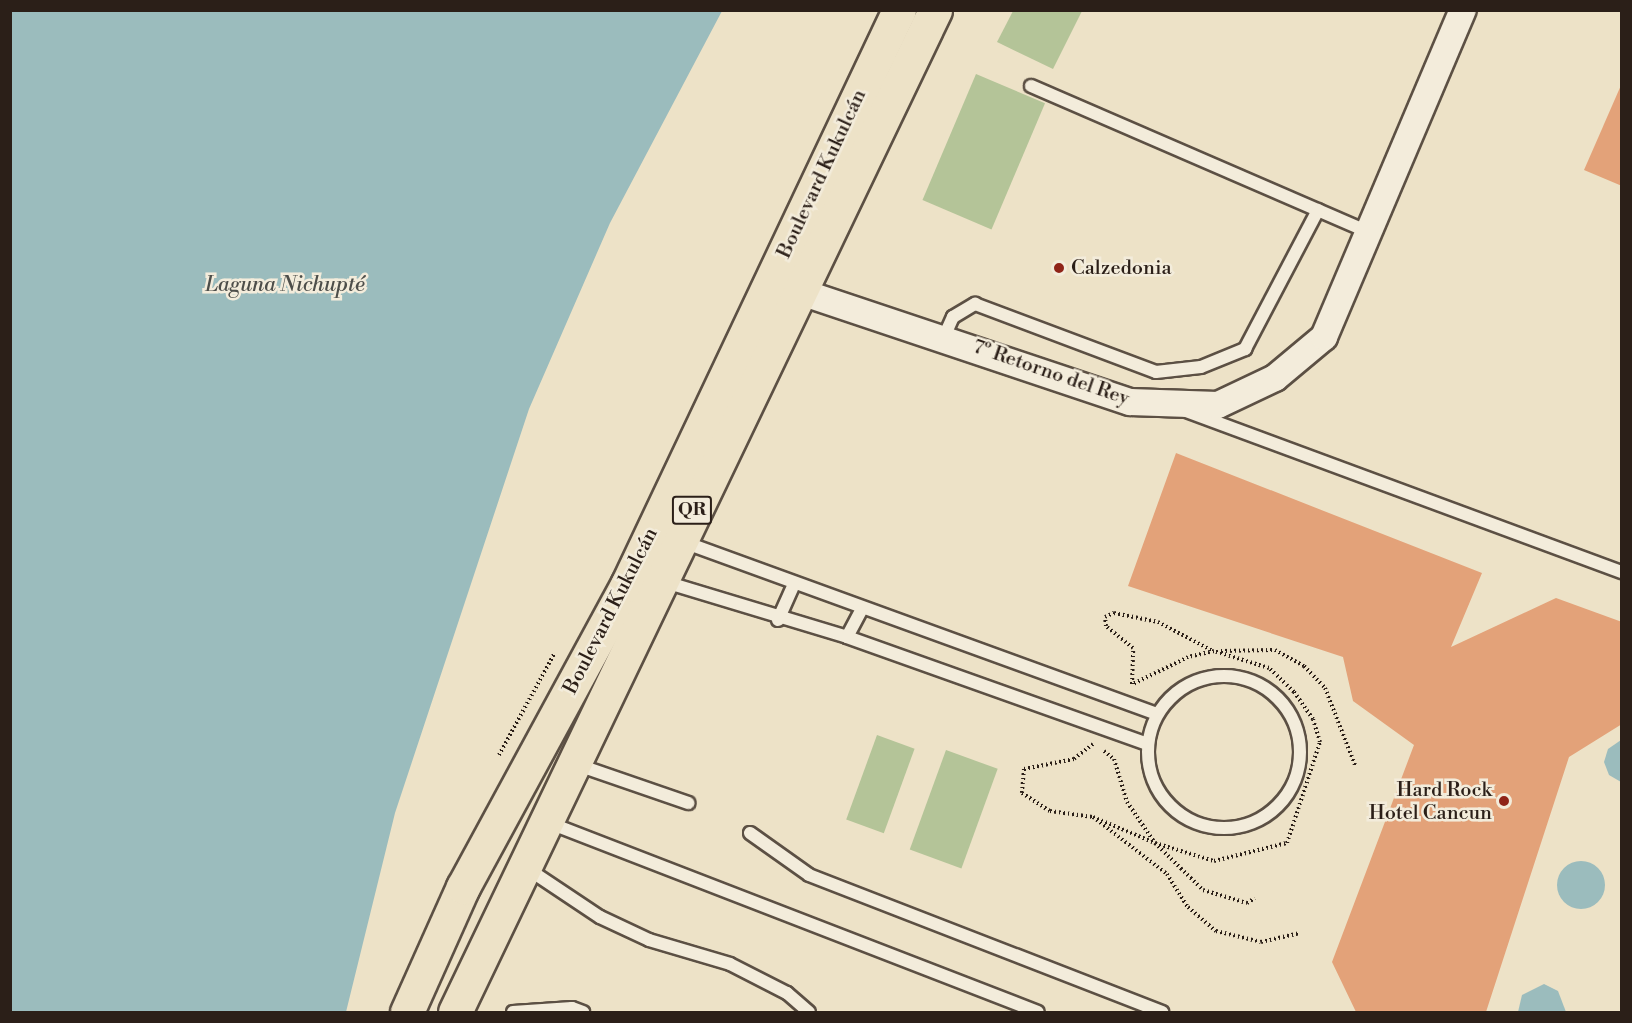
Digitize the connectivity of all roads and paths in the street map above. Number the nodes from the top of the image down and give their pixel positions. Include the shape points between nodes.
1 (899, 10) edge
2 (935, 10) edge
3 (1460, 11) edge
4 (1031, 86) dead end
5 (1318, 210) junction
6 (1369, 232) junction
7 (784, 287) junction
8 (944, 337) junction
9 (1165, 403) junction
10 (677, 540) junction
11 (1622, 572) edge
12 (658, 580) junction
13 (795, 584) junction
14 (861, 610) junction
15 (778, 620) junction
16 (847, 637) junction
17 (1132, 684) dead end
18 (1157, 714) junction
19 (1094, 743) dead end
20 (1147, 744) junction
21 (572, 762) junction
22 (1355, 765) dead end
23 (688, 803) dead end
24 (1093, 817) junction
25 (543, 820) junction
26 (750, 833) dead end
27 (522, 864) junction
28 (1255, 898) dead end
29 (1299, 933) dead end
30 (407, 1012) edge
31 (455, 1012) edge
32 (513, 1012) edge
33 (583, 1012) edge
34 (809, 1012) edge
35 (1038, 1012) edge
36 (1162, 1012) edge

1 - 7 main road, Boulevard Kukulcán / QR
2 - 7 main road, Boulevard Kukulcán / QR
3 - 6 street, 7º Retorno del Rey
4 - 5 lane
5 - 6 lane
5 - 8 lane via 1245,349 1201,367 1156,372 975,304 953,317
6 - 9 street, 7º Retorno del Rey via 1324,337 1316,344 1275,378 1218,405
7 - 8 street, 7º Retorno del Rey
7 - 10 main road, Boulevard Kukulcán / QR
7 - 30 main road, Boulevard Kukulcán / QR via 463,887
8 - 9 street, 7º Retorno del Rey via 1130,402
9 - 11 lane
10 - 12 main road, Boulevard Kukulcán / QR
10 - 13 lane
12 - 15 lane
12 - 21 main road, Boulevard Kukulcán / QR
13 - 14 lane
13 - 15 lane
14 - 16 lane
14 - 18 lane
15 - 16 lane
16 - 20 lane
17 - 22 path via 1133,648 1106,626 1105,617 1114,613 1158,622 1214,651 1275,650 1304,666 1325,688
18 - 20 lane
18 - 20 lane via 1189,685 1214,677 1239,677 1263,686 1296,725 1301,750 1298,776 1268,816 1221,829 1175,811 1153,777
19 - 24 path via 1074,759 1035,763 1020,780 1032,803
21 - 23 lane
21 - 25 main road, Boulevard Kukulcán / QR
24 - 28 path via 1155,843 1203,890 1247,903
24 - 29 path via 1167,874 1188,906 1216,931 1261,942
25 - 27 main road, Boulevard Kukulcán / QR
25 - 35 lane
26 - 36 lane via 809,875
27 - 31 main road, Boulevard Kukulcán / QR
27 - 34 lane via 600,916 649,940 730,964 787,993
32 - 33 lane via 572,1008

